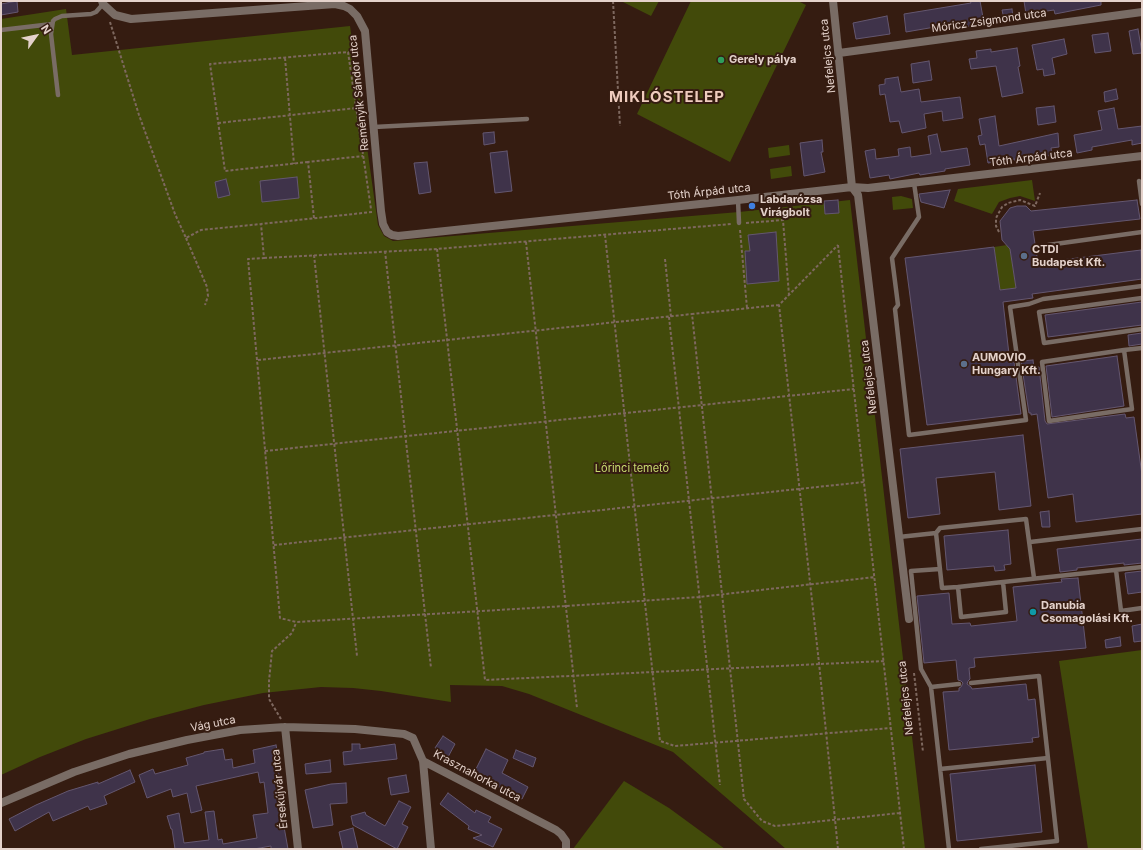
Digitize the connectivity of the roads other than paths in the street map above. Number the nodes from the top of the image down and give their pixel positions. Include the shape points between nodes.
1 (833, 1) edge
2 (102, 3) edge
3 (1142, 12) edge
4 (52, 24) junction
5 (1, 30) edge
6 (839, 53) junction
7 (58, 95) dead end
8 (527, 119) dead end
9 (374, 127) junction
10 (1142, 156) edge
11 (1139, 181) dead end
12 (914, 183) junction
13 (852, 187) junction
14 (738, 200) junction
15 (1142, 204) edge
16 (739, 223) road end
17 (1142, 232) edge
18 (398, 236) joint
19 (1048, 245) dead end
20 (1142, 286) edge
21 (1142, 298) edge
22 (1142, 329) edge
23 (1142, 348) edge
24 (1124, 350) junction
25 (1142, 529) edge
26 (936, 533) junction
27 (899, 537) junction
28 (1030, 542) junction
29 (1142, 566) edge
30 (940, 569) junction
31 (1116, 570) junction
32 (1034, 578) junction
33 (1003, 582) junction
34 (958, 587) junction
35 (1142, 608) edge
36 (909, 619) dead end
37 (971, 683) dead end
38 (958, 684) dead end
39 (931, 687) junction
40 (285, 727) junction
41 (1048, 758) junction
42 (424, 761) junction
43 (940, 769) junction
44 (1, 803) edge
45 (298, 849) edge
46 (431, 849) edge
47 (566, 849) edge
48 (949, 849) edge
49 (981, 849) edge

1 - 6 street, Nefelejcs utca
2 - 4 lane via 96,12 59,17
2 - 9 street, Reményik Sándor utca via 115,15 131,19 335,4 344,6 357,16 364,31
3 - 6 street, Móricz Zsigmond utca
4 - 5 lane
4 - 7 lane
6 - 13 street, Nefelejcs utca
8 - 9 lane
9 - 18 street, Reményik Sándor utca via 383,224 387,232
10 - 12 street, Tóth Árpád utca
11 - 15 lane
12 - 13 street, Tóth Árpád utca via 868,188
12 - 20 lane via 918,217 892,258 909,435 1026,420 1010,307
13 - 14 street, Tóth Árpád utca
13 - 27 street, Nefelejcs utca via 858,195
14 - 16 lane
14 - 18 street, Tóth Árpád utca
17 - 19 lane
21 - 22 lane via 1039,312 1044,343
23 - 24 lane
24 - 24 lane via 1132,409 1049,420 1042,362
25 - 28 lane
26 - 27 lane
26 - 28 lane via 940,528 1026,519
26 - 30 lane
27 - 36 street, Nefelejcs utca
28 - 32 lane
29 - 31 lane
30 - 34 lane via 942,588
30 - 39 lane via 911,571 921,670
31 - 32 lane
31 - 35 lane via 1121,611
32 - 33 lane
33 - 34 lane
33 - 34 lane via 1006,612 984,615 961,617
37 - 41 lane via 1039,676
38 - 39 lane
39 - 43 lane
40 - 42 street, Vág utca via 355,729 404,734 413,738
40 - 44 street, Vág utca via 240,730 129,754 74,772
40 - 45 street, Érsekújvár utca
41 - 43 lane
41 - 49 lane via 1057,841
42 - 46 street, Krasznahorka utca
42 - 47 street, Krasznahorka utca via 556,830 566,842
43 - 48 lane

